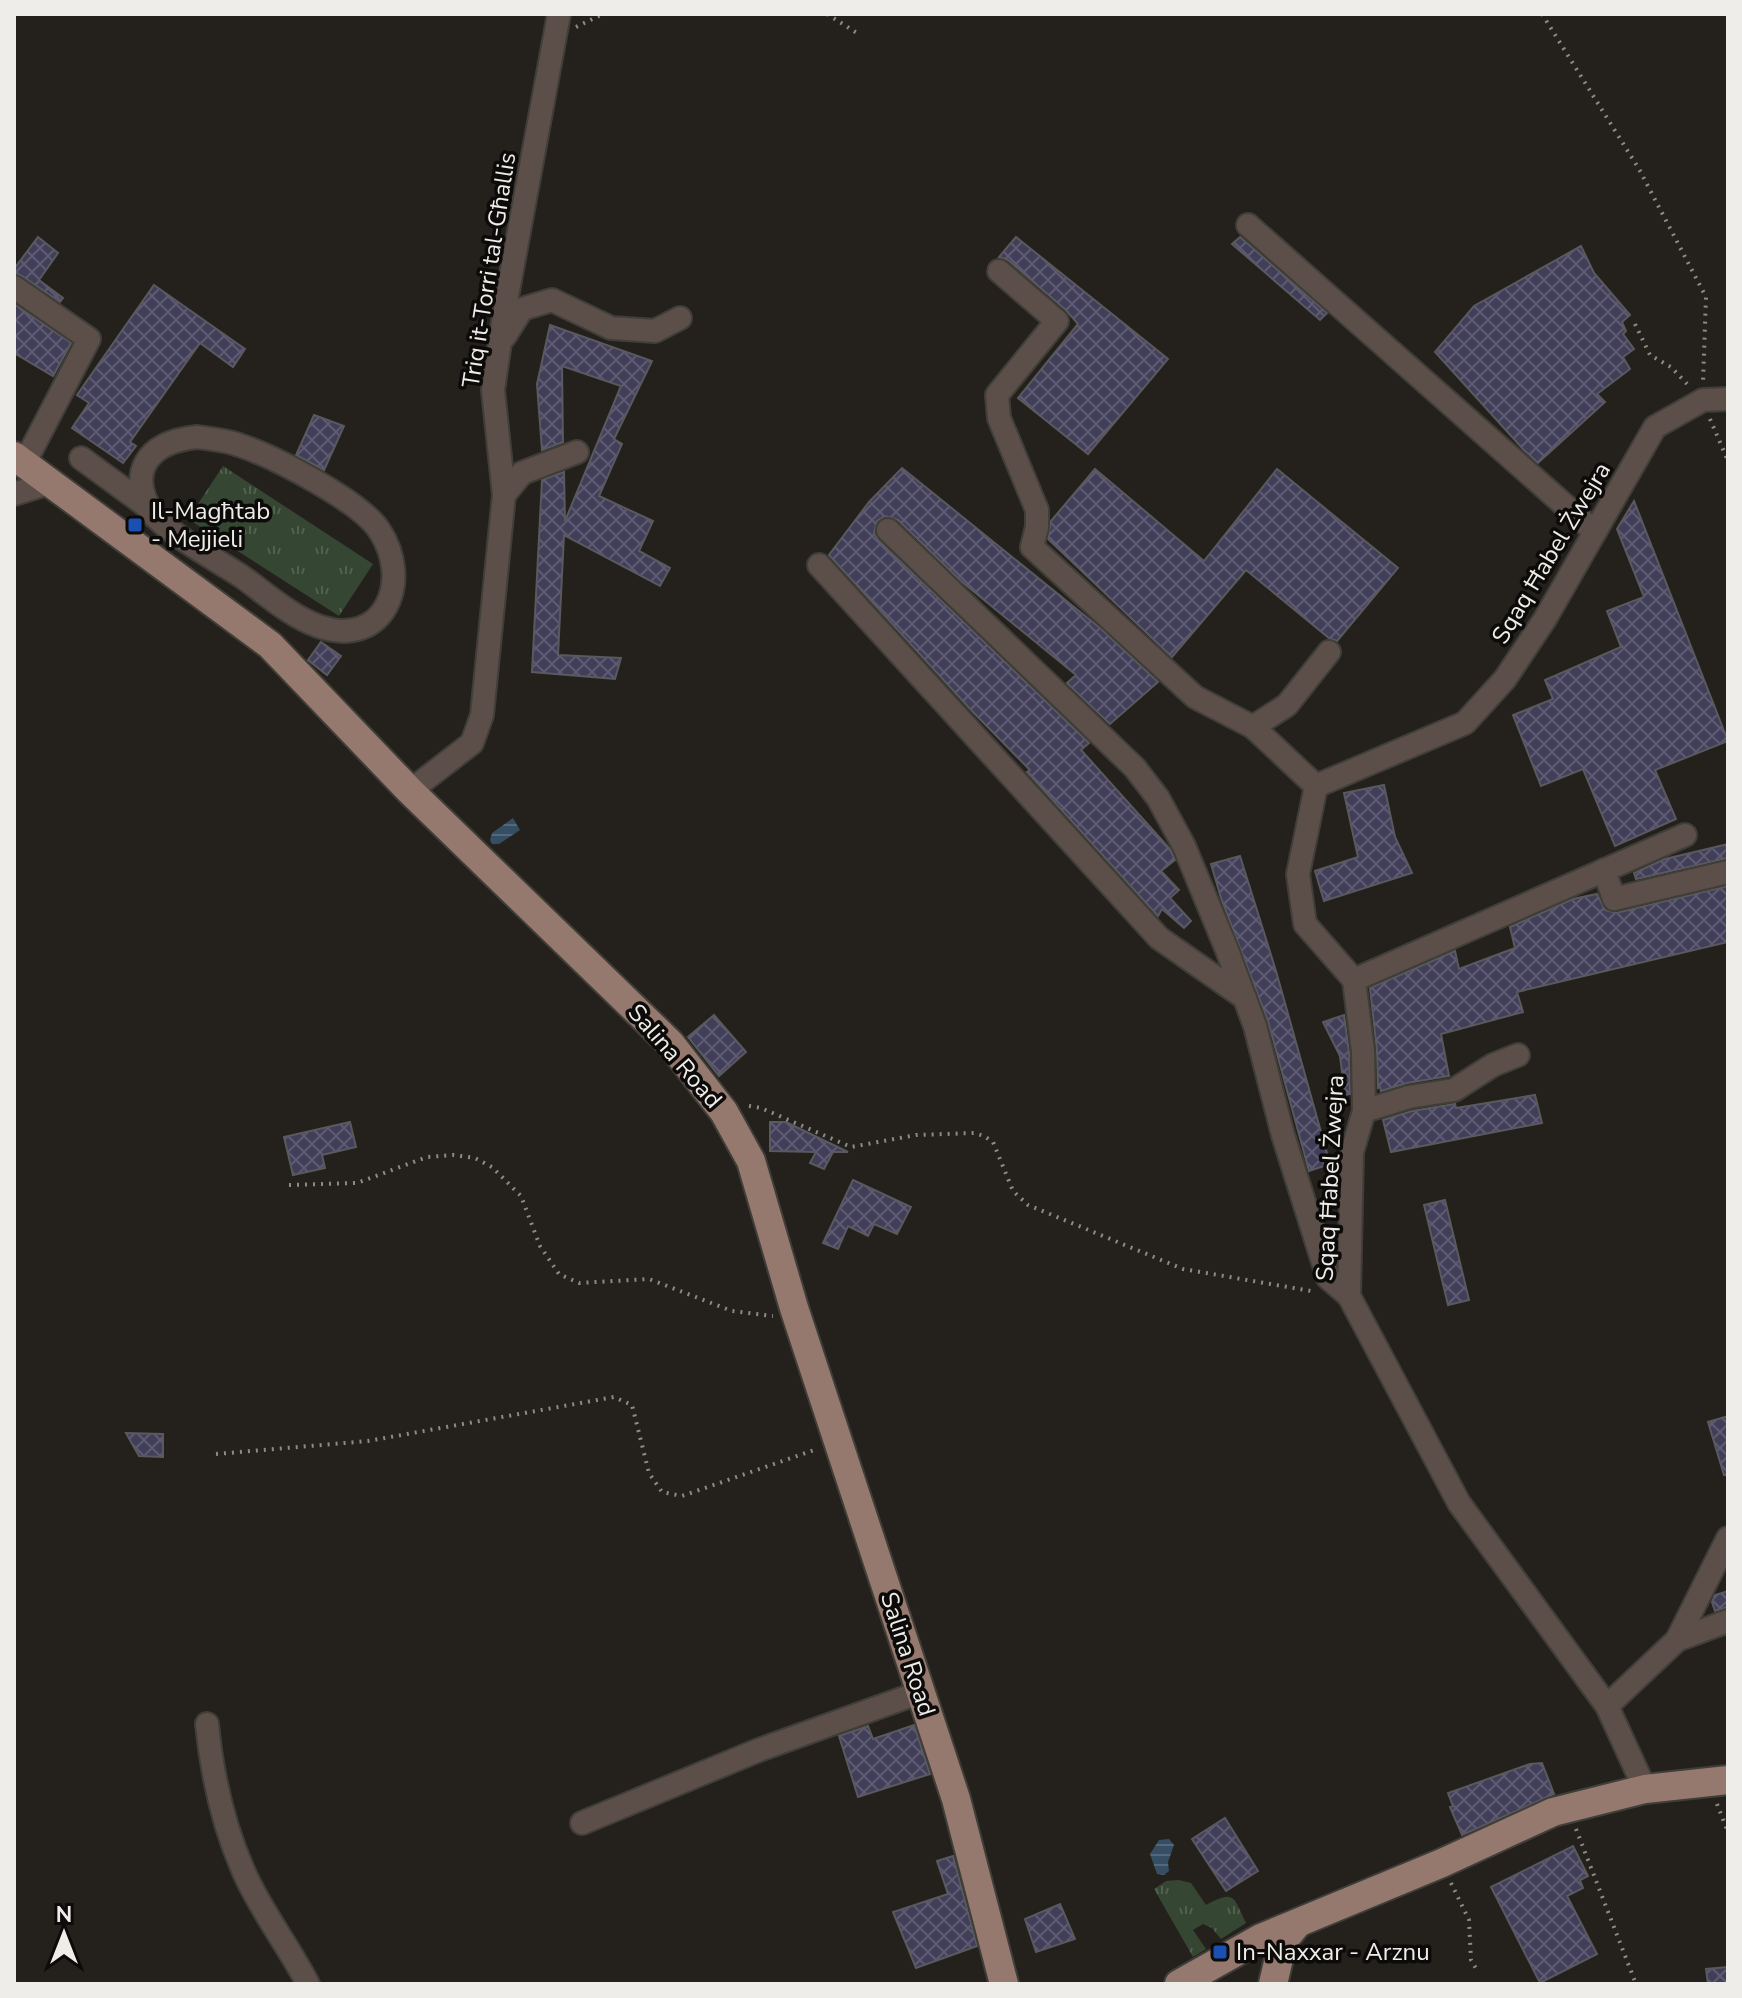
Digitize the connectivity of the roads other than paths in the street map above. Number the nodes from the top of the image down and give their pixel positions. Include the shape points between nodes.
1 (559, 14) edge
2 (1248, 225) dead end
3 (999, 271) dead end
4 (14, 287) edge
5 (680, 318) dead end
6 (500, 344) junction
7 (1728, 399) edge
8 (577, 452) dead end
9 (19, 460) edge
10 (54, 487) junction
11 (14, 494) edge
12 (504, 495) junction
13 (148, 507) junction
14 (888, 530) dead end
15 (1595, 532) junction
16 (819, 565) dead end
17 (1329, 652) dead end
18 (1253, 727) junction
19 (1316, 786) junction
20 (410, 791) junction
21 (1685, 835) dead end
22 (1604, 870) junction
23 (1728, 872) edge
24 (1354, 980) junction
25 (1245, 998) junction
26 (1518, 1055) dead end
27 (1364, 1111) junction
28 (1349, 1296) junction
29 (1728, 1538) edge
30 (1728, 1621) edge
31 (1677, 1640) junction
32 (921, 1692) junction
33 (1607, 1706) junction
34 (207, 1724) dead end
35 (1718, 1781) edge
36 (1645, 1789) junction
37 (582, 1823) dead end
38 (1297, 1924) junction
39 (308, 1984) edge
40 (1004, 1984) edge
41 (1179, 1984) edge
42 (1273, 1984) edge

1 - 6 street, Triq it-Torri tal-Għallis
2 - 15 street
3 - 18 street via 1057,321 997,395 999,418 1037,510 1032,547 1195,697
4 - 9 street via 89,339
5 - 6 street via 655,331 611,328 552,300 522,309
6 - 12 street, Triq it-Torri tal-Għallis via 493,390
7 - 15 street, Sqaq Ħabel Żwejra via 1703,400 1655,427
8 - 12 street via 522,473
9 - 10 main road, Salina Road
10 - 11 street
10 - 13 street via 84,453
10 - 20 main road, Salina Road via 270,645
12 - 20 street, Triq it-Torri tal-Għallis via 482,715 472,743
13 - 13 street via 163,524 317,626 363,627 380,617 390,599 390,556 365,513 239,445 197,437 156,451 142,469
14 - 25 street via 1151,788 1184,846
15 - 19 street, Sqaq Ħabel Żwejra via 1513,667 1465,723
16 - 25 street via 1159,938
17 - 18 street via 1287,705
18 - 19 street
19 - 24 street via 1298,874 1305,924
20 - 32 main road, Salina Road via 670,1043 724,1112 751,1161
21 - 22 street
22 - 23 street via 1614,899
22 - 24 street
24 - 27 street, Sqaq Ħabel Żwejra
25 - 28 street via 1328,1278
26 - 27 street via 1454,1090
27 - 28 street, Sqaq Ħabel Żwejra via 1352,1152
28 - 33 street, Sqaq Ħabel Żwejra via 1459,1503
29 - 31 street
30 - 31 street
31 - 33 street
32 - 37 street via 759,1750
32 - 40 main road, Salina Road via 956,1799
33 - 36 street, Sqaq Ħabel Żwejra
34 - 39 street via 220,1807 243,1871
35 - 36 main road
36 - 38 main road via 1553,1812
38 - 41 main road
38 - 42 main road via 1283,1941

